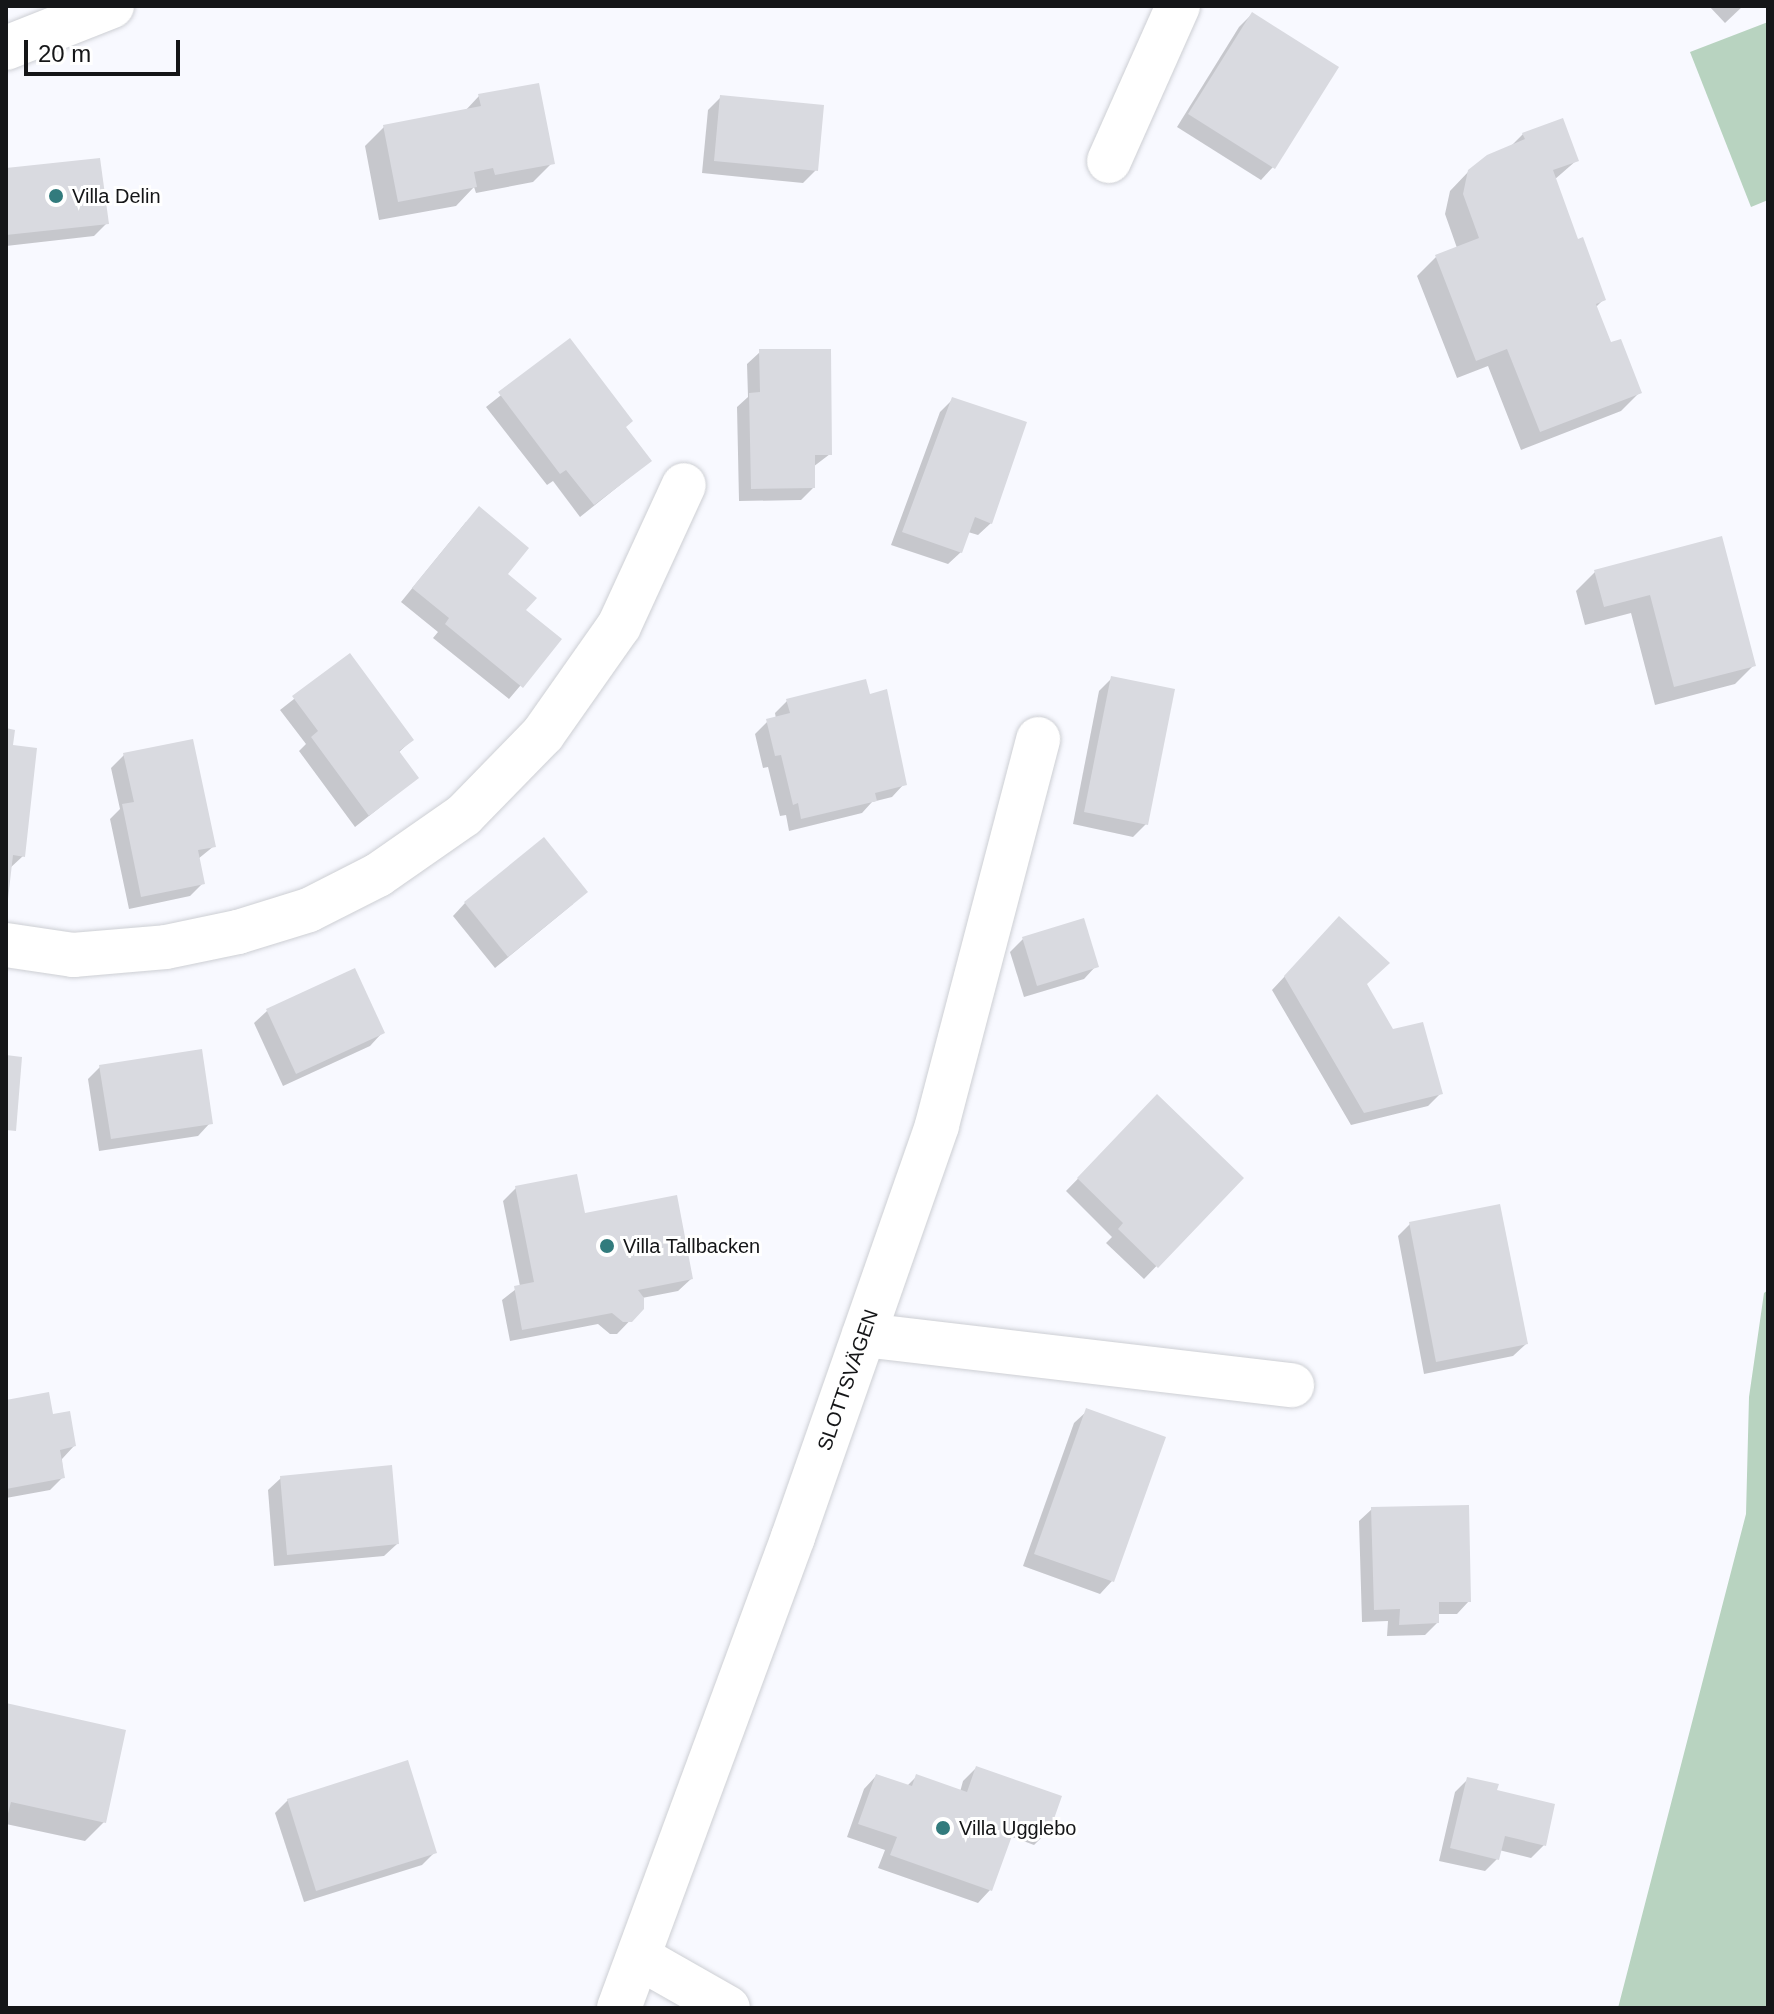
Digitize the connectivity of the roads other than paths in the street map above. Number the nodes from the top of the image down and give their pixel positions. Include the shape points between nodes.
1 (112, 6) edge
2 (1178, 6) edge
3 (6, 48) edge
4 (1109, 161) dead end
5 (684, 485) dead end
6 (1038, 739) dead end
7 (6, 945) edge
8 (864, 1335) junction
9 (1292, 1385) dead end
10 (640, 1958) junction
11 (619, 2008) edge
12 (728, 2008) edge

1 - 3 street
2 - 4 street
5 - 7 street via 619,626 543,734 464,815 378,875 309,910 166,947 73,955
6 - 8 street, SLOTTSVÄGEN via 937,1125
8 - 9 street
8 - 10 street, SLOTTSVÄGEN
10 - 11 street, SLOTTSVÄGEN
10 - 12 street

